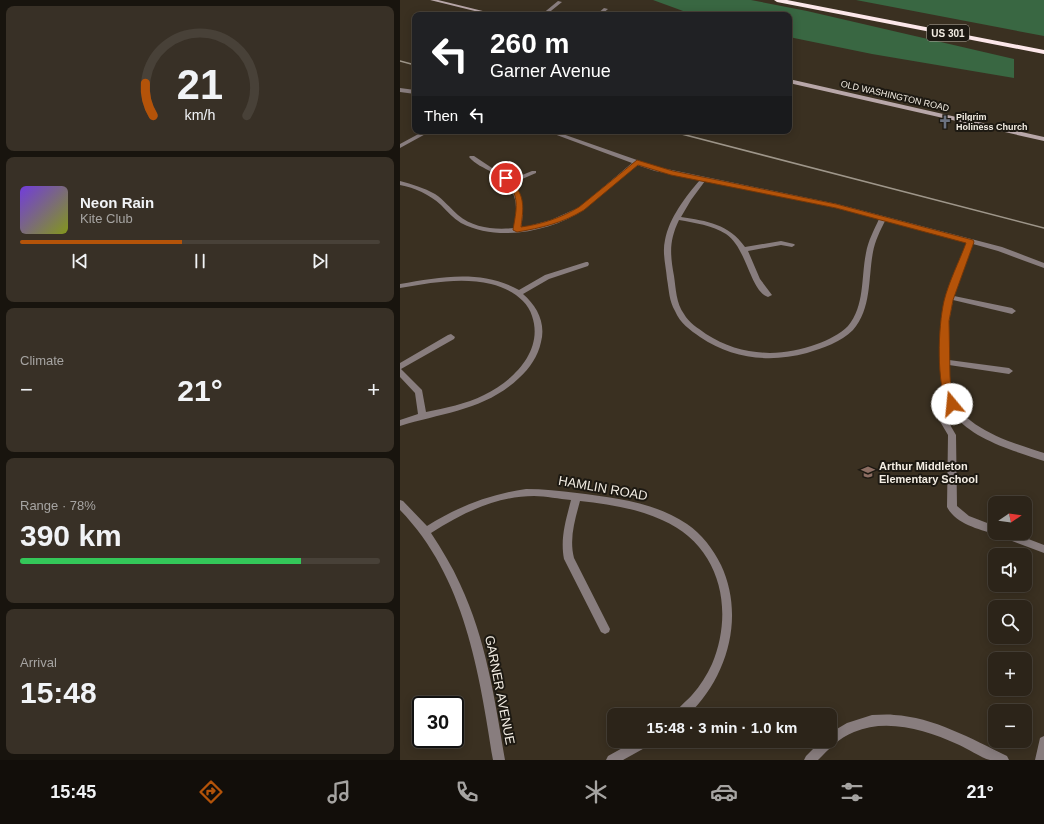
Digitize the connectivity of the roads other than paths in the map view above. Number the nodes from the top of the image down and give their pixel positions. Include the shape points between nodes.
1 (432, 0) edge
2 (779, 0) edge
3 (807, 0) edge
4 (560, 2) dead end
5 (606, 9) dead end
6 (484, 12) edge
7 (547, 12) edge
8 (602, 12) edge
9 (952, 31) junction
10 (1044, 45) edge
11 (1044, 52) edge
12 (792, 82) edge
13 (400, 90) edge
14 (412, 92) edge
15 (422, 134) edge
16 (558, 134) edge
17 (1044, 139) edge
18 (400, 146) edge
19 (472, 157) dead end
20 (637, 162) junction
21 (534, 172) dead end
22 (703, 180) junction
23 (510, 182) junction
24 (400, 183) edge
25 (678, 218) junction
26 (882, 220) junction
27 (517, 230) junction
28 (970, 242) junction
29 (792, 245) dead end
30 (744, 249) junction
31 (586, 264) dead end
32 (1044, 266) edge
33 (400, 286) edge
34 (520, 293) junction
35 (768, 295) dead end
36 (950, 297) junction
37 (1012, 311) dead end
38 (451, 337) dead end
39 (945, 362) junction
40 (400, 368) edge
41 (1010, 371) dead end
42 (400, 372) edge
43 (956, 411) junction
44 (422, 416) junction
45 (400, 423) edge
46 (1044, 457) edge
47 (576, 497) junction
48 (400, 504) edge
49 (988, 528) edge
50 (426, 532) junction
51 (1020, 540) edge
52 (1044, 549) edge
53 (605, 629) dead end
54 (688, 708) edge
55 (837, 736) edge
56 (1044, 742) edge
57 (633, 748) edge
58 (823, 748) edge
59 (499, 760) edge
60 (612, 760) edge
61 (810, 760) edge
62 (1003, 760) edge
63 (1041, 760) edge

1 - 6 main road
2 - 9 highway, US 301
3 - 9 highway, US 301
4 - 7 street
5 - 8 street
9 - 10 highway, US 301
9 - 11 highway, US 301
12 - 17 main road, OLD WASHINGTON ROAD
13 - 14 street
15 - 18 street
16 - 20 street
19 - 23 street
20 - 22 street
20 - 27 street via 572,214 543,226
21 - 23 street
22 - 25 street
22 - 26 street via 808,200
23 - 27 street via 520,201
24 - 27 street via 434,196 454,215 466,222 491,229
25 - 26 street via 667,247 674,301 682,317 695,330 722,348 741,354 770,356 815,349 850,328 862,309 869,252
25 - 30 street via 721,228 734,235
26 - 28 street
28 - 32 street via 1017,255
28 - 36 street
29 - 30 street
30 - 35 street via 760,287
31 - 34 street via 547,277
33 - 34 street via 470,278 505,285
34 - 44 street via 533,308 539,331 533,354 524,369 497,391 481,400
36 - 37 street
36 - 39 street via 945,321
38 - 40 street
39 - 41 street
39 - 43 street via 946,390
42 - 44 street via 419,392
43 - 46 street via 971,427 991,438
43 - 49 street via 942,418 952,435 952,507 967,520
44 - 45 street
47 - 50 street, HAMLIN ROAD via 538,492 494,498 459,511
47 - 53 street via 566,537 567,551
47 - 54 street, HAMLIN ROAD via 646,509 672,519 696,536 717,564 728,605 723,648 708,685
48 - 50 street, GARNER AVENUE
50 - 59 street, GARNER AVENUE via 454,581 468,613 486,680
51 - 52 street
55 - 62 street via 859,724 890,719 907,721 930,727
56 - 63 street
57 - 60 street
58 - 61 street

